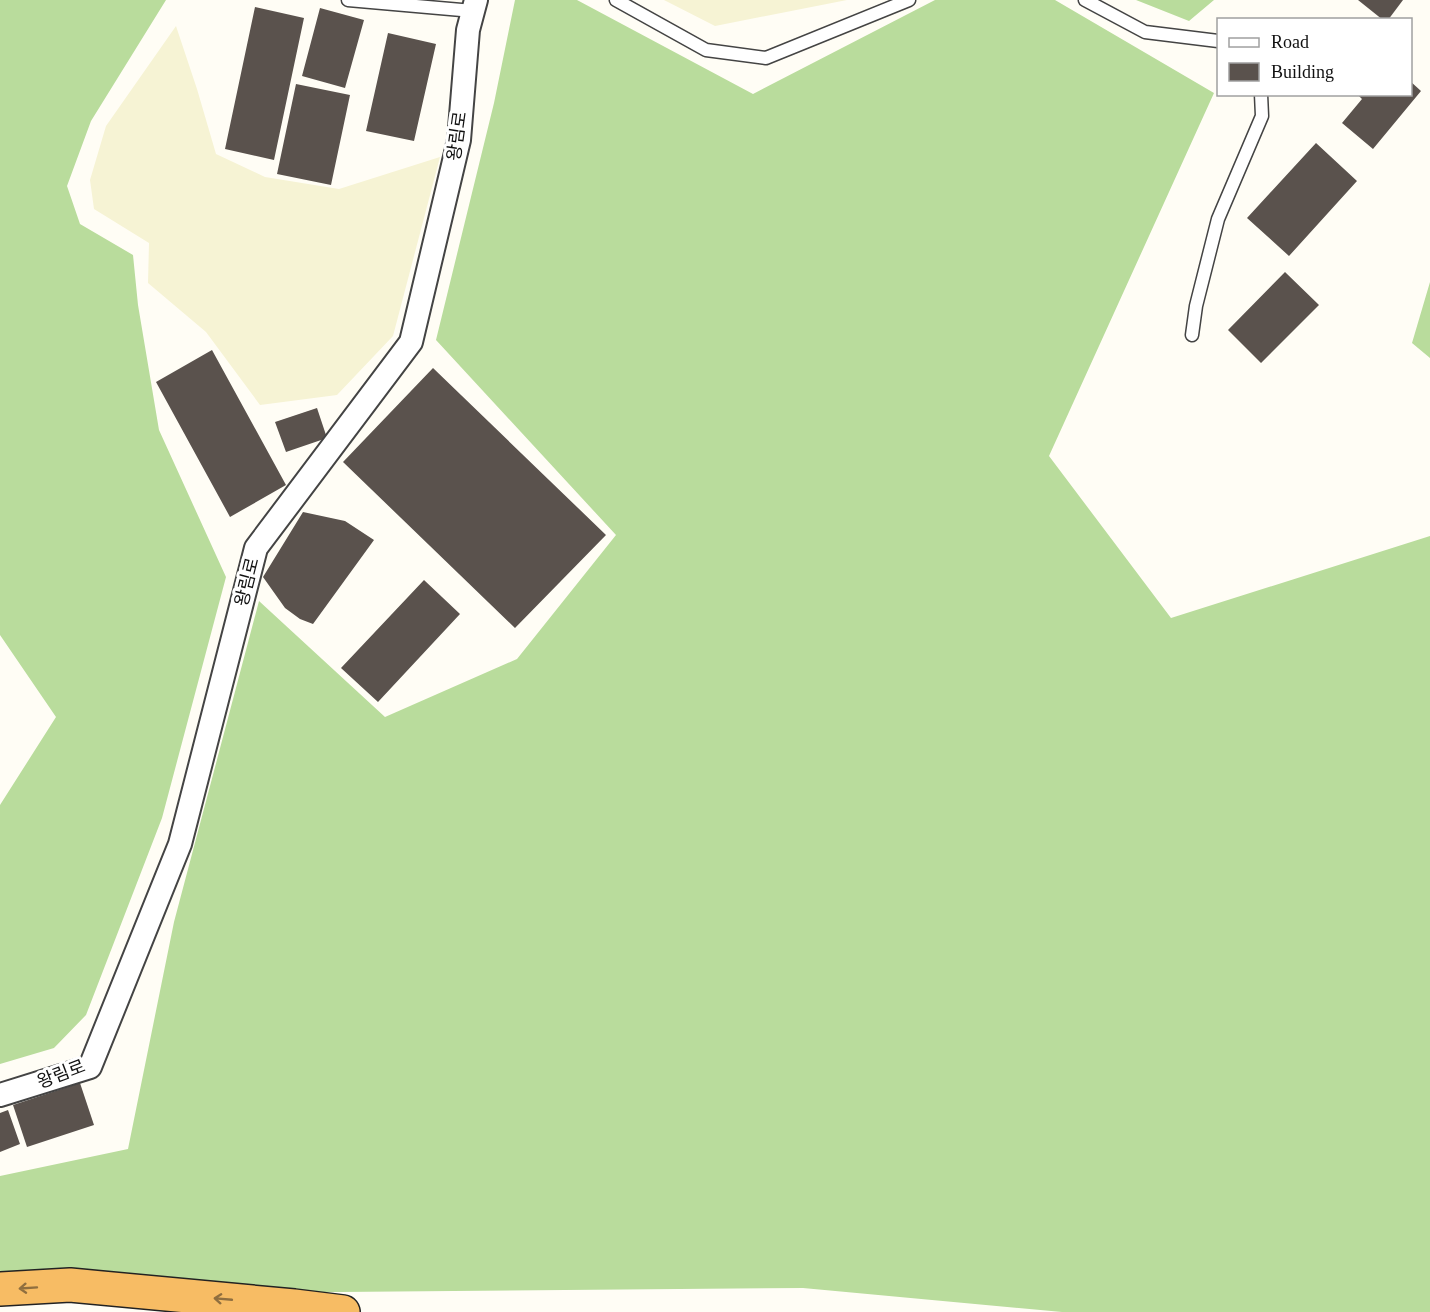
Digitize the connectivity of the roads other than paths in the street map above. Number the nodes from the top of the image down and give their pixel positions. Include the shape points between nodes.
1 (348, 0) edge
2 (616, 0) edge
3 (909, 0) edge
4 (1085, 0) edge
5 (474, 6) edge
6 (1217, 41) edge
7 (1261, 96) edge
8 (1192, 334) dead end
9 (0, 1095) edge
10 (0, 1289) edge
11 (343, 1312) edge

1 - 5 lane
2 - 3 lane via 706,50 766,58
4 - 6 lane via 1145,32
5 - 9 street, 왕림로 via 468,30 459,140 411,342 256,548 180,844 90,1067
7 - 8 lane via 1262,116 1218,219
11 -> 10 highway via 70,1285

